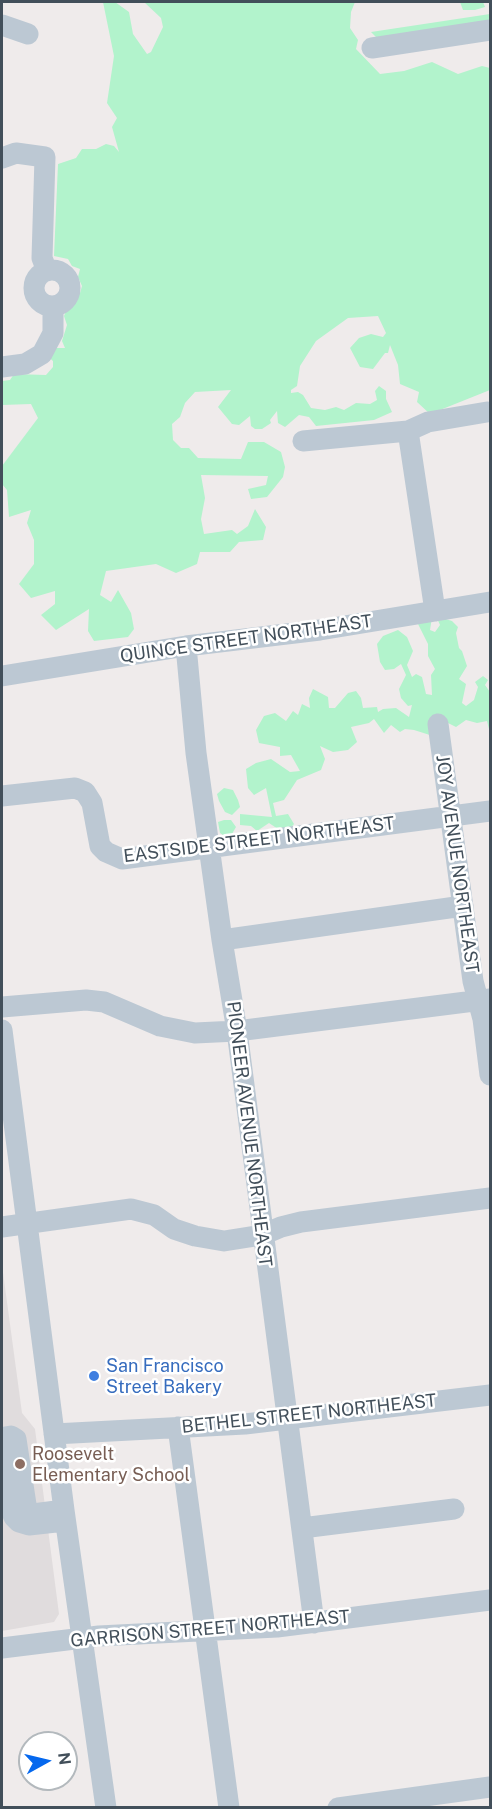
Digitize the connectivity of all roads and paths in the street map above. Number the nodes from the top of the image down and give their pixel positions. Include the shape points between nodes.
1 (2, 25) edge
2 (490, 30) edge
3 (28, 34) dead end
4 (372, 48) dead end
5 (2, 158) edge
6 (2, 367) edge
7 (487, 412) dead end
8 (408, 431) junction
9 (303, 441) dead end
10 (490, 602) edge
11 (435, 611) junction
12 (186, 646) junction
13 (2, 676) edge
14 (438, 724) dead end
15 (2, 796) edge
16 (490, 811) edge
17 (452, 816) junction
18 (209, 848) junction
19 (463, 906) junction
20 (222, 940) junction
21 (484, 999) edge
22 (2, 1007) edge
23 (2, 1030) edge
24 (237, 1031) junction
25 (490, 1075) edge
26 (490, 1198) edge
27 (28, 1222) junction
28 (2, 1227) edge
29 (262, 1235) junction
30 (490, 1395) edge
31 (288, 1420) junction
32 (178, 1427) junction
33 (54, 1434) junction
34 (454, 1509) dead end
35 (302, 1528) junction
36 (490, 1600) edge
37 (314, 1623) junction
38 (205, 1628) junction
39 (81, 1638) junction
40 (2, 1648) edge
41 (490, 1787) edge
42 (106, 1808) edge
43 (229, 1808) edge
44 (338, 1808) edge

1 - 3 street
2 - 4 street
5 - 6 street via 16,153 45,157 42,258 47,271 34,288 38,299 53,306 53,333 42,354 25,364
7 - 8 street via 428,422
8 - 9 street
8 - 11 street
10 - 11 street, QUINCE STREET NORTHEAST
11 - 12 street, QUINCE STREET NORTHEAST
12 - 13 street, QUINCE STREET NORTHEAST
12 - 18 street, PIONEER AVENUE NORTHEAST
14 - 17 street, JOY AVENUE NORTHEAST
15 - 18 street, EASTSIDE STREET NORTHEAST via 75,788 85,792 92,803 97,838 114,857
16 - 17 street, EASTSIDE STREET NORTHEAST
17 - 18 street, EASTSIDE STREET NORTHEAST
17 - 19 street, JOY AVENUE NORTHEAST
18 - 20 street, PIONEER AVENUE NORTHEAST
19 - 20 street
19 - 21 street, JOY AVENUE NORTHEAST via 473,981
20 - 24 street, PIONEER AVENUE NORTHEAST
21 - 24 street
21 - 25 street, JOY AVENUE NORTHEAST
22 - 24 street via 86,1000 104,1002 178,1031
23 - 27 street
24 - 29 street, PIONEER AVENUE NORTHEAST
26 - 29 street via 301,1222
27 - 28 street
27 - 29 street via 131,1209 212,1241
27 - 33 street
29 - 31 street, PIONEER AVENUE NORTHEAST
30 - 31 street, BETHEL STREET NORTHEAST
31 - 32 street, BETHEL STREET NORTHEAST
31 - 35 street, PIONEER AVENUE NORTHEAST
32 - 33 street, BETHEL STREET NORTHEAST
32 - 38 street
33 - 39 street
34 - 35 street
35 - 37 street, PIONEER AVENUE NORTHEAST
36 - 37 street, GARRISON STREET NORTHEAST
37 - 38 street, GARRISON STREET NORTHEAST via 240,1630
38 - 39 street, GARRISON STREET NORTHEAST
38 - 43 street
39 - 40 street, GARRISON STREET NORTHEAST
39 - 42 street
41 - 44 street

